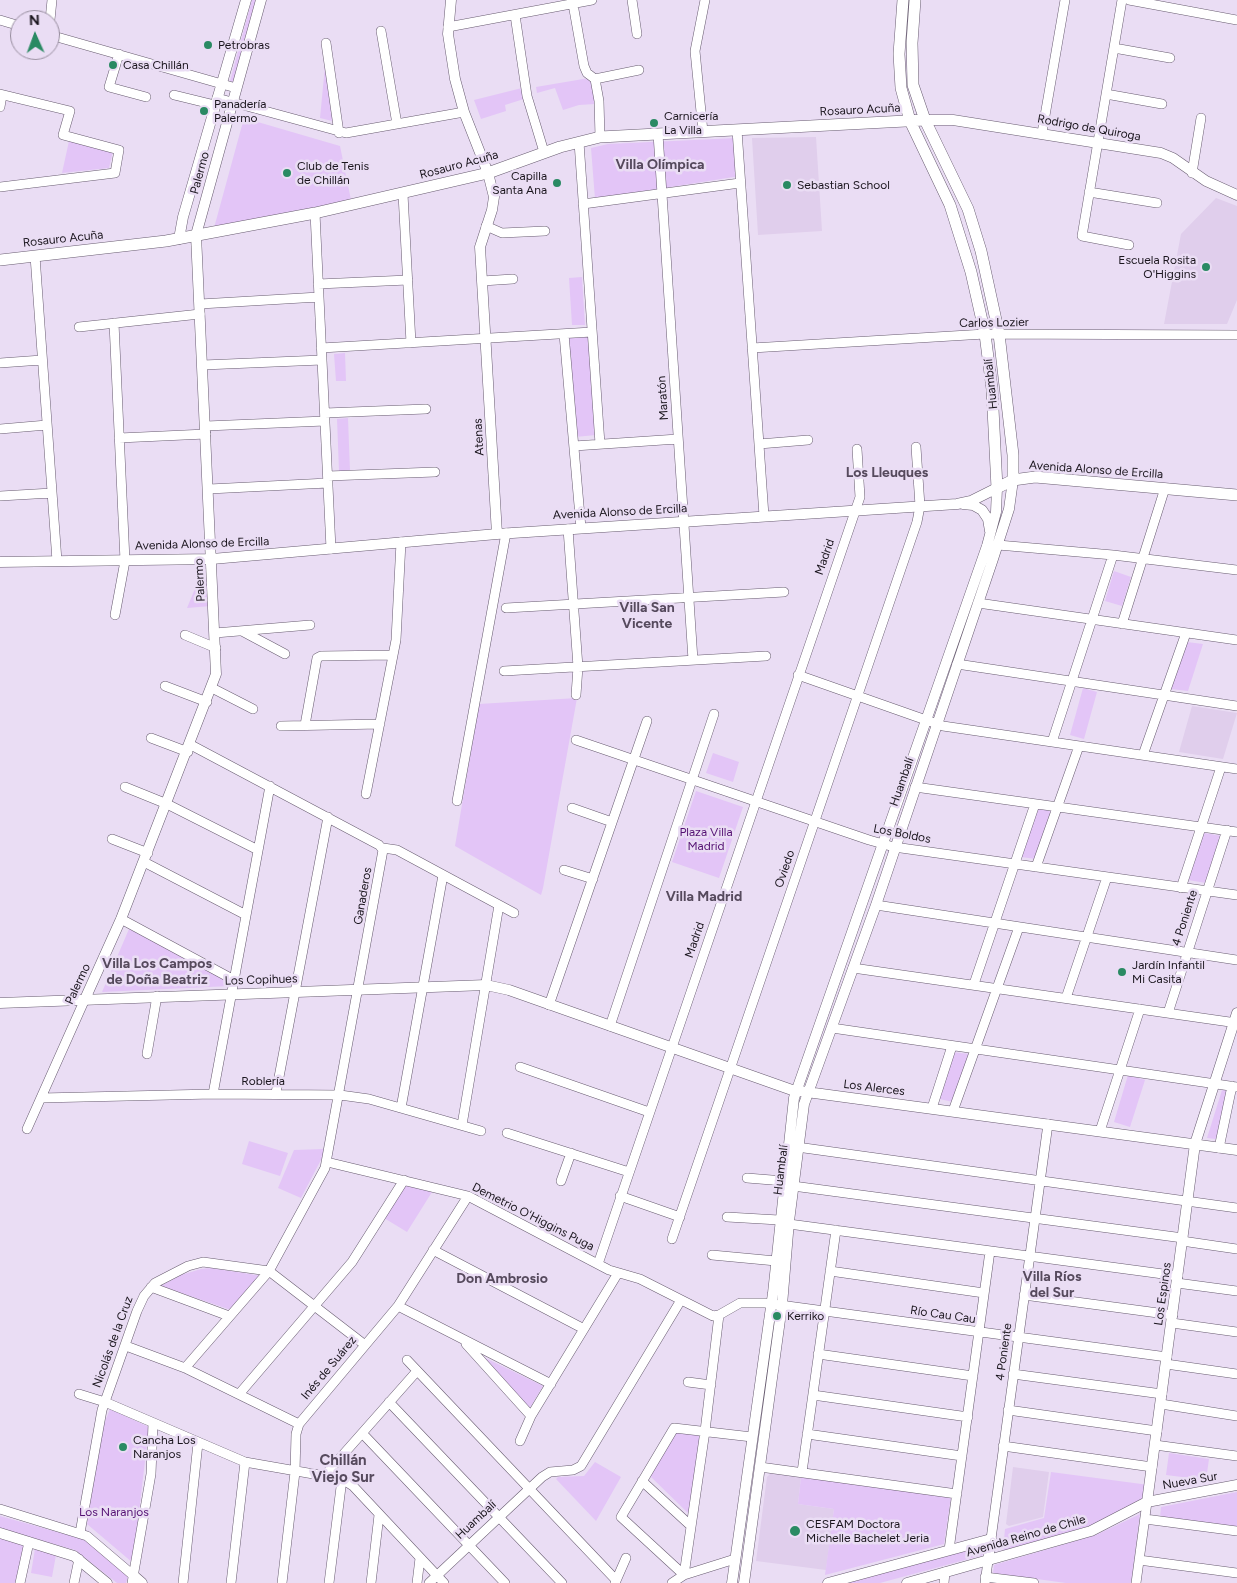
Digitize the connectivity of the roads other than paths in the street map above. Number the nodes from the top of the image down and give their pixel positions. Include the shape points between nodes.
1 (246, 0) edge
2 (261, 0) edge
3 (452, 0) edge
4 (592, 0) edge
5 (632, 0) edge
6 (705, 0) edge
7 (903, 0) edge
8 (915, 0) edge
9 (1065, 0) edge
10 (1122, 0) edge
11 (1129, 0) edge
12 (1184, 0) edge
13 (573, 4) junction
14 (1182, 10) junction
15 (515, 14) junction
16 (1237, 20) edge
17 (448, 27) junction
18 (381, 31) dead end
19 (637, 34) dead end
20 (60, 38) edge
21 (326, 43) dead end
22 (1114, 48) junction
23 (119, 54) junction
24 (1170, 58) dead end
25 (639, 70) dead end
26 (595, 79) junction
27 (221, 84) junction
28 (236, 88) junction
29 (1106, 94) junction
30 (1, 95) edge
31 (174, 95) dead end
32 (146, 97) dead end
33 (216, 102) junction
34 (232, 103) junction
35 (1162, 104) dead end
36 (0, 107) edge
37 (464, 112) junction
38 (1201, 118) dead end
39 (925, 120) junction
40 (910, 121) junction
41 (397, 124) junction
42 (737, 130) junction
43 (703, 132) junction
44 (339, 133) junction
45 (1042, 133) junction
46 (658, 134) junction
47 (600, 137) junction
48 (579, 142) junction
49 (1098, 142) junction
50 (544, 152) junction
51 (488, 173) junction
52 (1192, 173) junction
53 (740, 182) junction
54 (0, 186) edge
55 (1089, 192) junction
56 (662, 193) junction
57 (403, 194) junction
58 (1237, 195) edge
59 (1157, 203) dead end
60 (583, 204) junction
61 (315, 213) junction
62 (486, 226) junction
63 (544, 231) dead end
64 (196, 235) junction
65 (180, 239) junction
66 (1128, 245) dead end
67 (35, 256) junction
68 (0, 260) edge
69 (513, 279) dead end
70 (408, 280) junction
71 (482, 281) junction
72 (318, 284) junction
73 (319, 297) junction
74 (200, 309) junction
75 (114, 323) junction
76 (79, 327) dead end
77 (592, 332) junction
78 (564, 334) junction
79 (985, 334) junction
80 (999, 334) junction
81 (1237, 335) edge
82 (486, 339) junction
83 (411, 343) junction
84 (321, 348) junction
85 (752, 348) junction
86 (42, 360) junction
87 (322, 360) junction
88 (0, 363) edge
89 (202, 365) junction
90 (426, 409) dead end
91 (325, 417) junction
92 (47, 426) junction
93 (0, 429) edge
94 (206, 430) junction
95 (119, 438) junction
96 (678, 439) junction
97 (808, 440) dead end
98 (600, 444) junction
99 (759, 444) junction
100 (574, 446) junction
101 (916, 447) dead end
102 (857, 449) dead end
103 (435, 472) dead end
104 (328, 479) junction
105 (1013, 480) junction
106 (997, 488) junction
107 (1165, 488) junction
108 (209, 489) junction
109 (52, 493) junction
110 (1237, 495) edge
111 (0, 496) edge
112 (957, 504) junction
113 (920, 506) junction
114 (854, 511) junction
115 (764, 516) junction
116 (683, 522) junction
117 (581, 528) junction
118 (568, 529) junction
119 (501, 533) junction
120 (990, 536) junction
121 (402, 542) junction
122 (998, 545) junction
123 (331, 549) junction
124 (1114, 555) junction
125 (1142, 558) junction
126 (125, 560) junction
127 (212, 560) junction
128 (57, 561) junction
129 (0, 562) edge
130 (1237, 570) edge
131 (784, 592) dead end
132 (689, 597) junction
133 (978, 603) junction
134 (574, 604) junction
135 (506, 608) dead end
136 (115, 615) dead end
137 (1092, 619) junction
138 (1122, 624) junction
139 (310, 625) dead end
140 (242, 631) junction
141 (216, 633) junction
142 (1186, 633) junction
143 (185, 635) dead end
144 (1237, 640) edge
145 (216, 648) junction
146 (285, 654) dead end
147 (393, 655) junction
148 (766, 656) dead end
149 (693, 660) junction
150 (957, 664) junction
151 (578, 667) junction
152 (504, 671) dead end
153 (798, 675) junction
154 (1072, 681) junction
155 (165, 686) dead end
156 (212, 688) junction
157 (576, 694) dead end
158 (857, 696) junction
159 (1164, 696) junction
160 (207, 702) junction
161 (1237, 706) edge
162 (253, 709) dead end
163 (714, 714) dead end
164 (924, 720) junction
165 (647, 721) dead end
166 (380, 724) junction
167 (936, 724) junction
168 (305, 725) junction
169 (280, 726) dead end
170 (151, 738) dead end
171 (576, 740) dead end
172 (1052, 742) junction
173 (1079, 746) junction
174 (189, 749) junction
175 (1143, 756) junction
176 (634, 760) junction
177 (1221, 767) junction
178 (1237, 769) edge
179 (693, 780) junction
180 (270, 786) junction
181 (125, 787) dead end
182 (916, 787) junction
183 (366, 794) dead end
184 (457, 801) dead end
185 (755, 802) junction
186 (167, 804) junction
187 (1035, 804) junction
188 (1058, 807) junction
189 (572, 808) dead end
190 (328, 817) junction
191 (612, 822) junction
192 (814, 822) junction
193 (1201, 827) junction
194 (1226, 830) junction
195 (1237, 832) edge
196 (112, 838) dead end
197 (882, 844) junction
198 (894, 847) junction
199 (383, 848) junction
200 (258, 850) junction
201 (146, 857) junction
202 (1014, 864) junction
203 (1036, 868) junction
204 (564, 870) dead end
205 (443, 875) junction
206 (1107, 877) junction
207 (593, 879) junction
208 (1181, 888) junction
209 (1207, 891) junction
210 (1237, 895) edge
211 (499, 905) junction
212 (876, 905) junction
213 (514, 913) dead end
214 (246, 915) junction
215 (121, 919) junction
216 (994, 923) junction
217 (1019, 927) junction
218 (1086, 938) junction
219 (1188, 952) junction
220 (1237, 960) edge
221 (853, 968) junction
222 (234, 980) junction
223 (974, 984) junction
224 (486, 985) junction
225 (423, 986) junction
226 (997, 988) junction
227 (359, 989) junction
228 (295, 991) junction
229 (232, 994) junction
230 (521, 995) joint
231 (158, 996) junction
232 (1066, 998) junction
233 (85, 999) junction
234 (0, 1004) edge
235 (549, 1005) junction
236 (1140, 1009) junction
237 (1168, 1013) junction
238 (1236, 1020) edge
239 (610, 1026) junction
240 (832, 1028) junction
241 (952, 1046) junction
242 (671, 1048) junction
243 (975, 1049) junction
244 (147, 1054) dead end
245 (520, 1067) dead end
246 (730, 1069) junction
247 (1120, 1070) junction
248 (1213, 1084) junction
249 (1234, 1087) edge
250 (797, 1091) junction
251 (808, 1092) junction
252 (276, 1093) junction
253 (213, 1094) junction
254 (340, 1095) junction
255 (41, 1098) junction
256 (401, 1108) junction
257 (932, 1108) junction
258 (953, 1111) junction
259 (649, 1112) junction
260 (1048, 1124) junction
261 (462, 1126) junction
262 (27, 1129) dead end
263 (481, 1131) dead end
264 (1100, 1131) junction
265 (507, 1132) dead end
266 (1195, 1144) junction
267 (797, 1147) junction
268 (1219, 1148) junction
269 (1237, 1150) edge
270 (571, 1154) junction
271 (327, 1162) junction
272 (629, 1172) junction
273 (746, 1178) dead end
274 (1040, 1179) junction
275 (404, 1180) junction
276 (561, 1181) dead end
277 (788, 1184) junction
278 (468, 1196) junction
279 (620, 1196) junction
280 (1188, 1201) junction
281 (1237, 1208) edge
282 (680, 1217) junction
283 (727, 1217) dead end
284 (1035, 1218) junction
285 (784, 1222) junction
286 (836, 1230) junction
287 (672, 1239) dead end
288 (1183, 1239) junction
289 (1237, 1249) edge
290 (434, 1250) junction
291 (990, 1251) junction
292 (712, 1255) dead end
293 (1029, 1256) junction
294 (776, 1261) junction
295 (598, 1264) junction
296 (270, 1271) junction
297 (830, 1272) junction
298 (618, 1273) junction
299 (1177, 1280) junction
300 (151, 1287) junction
301 (1237, 1291) edge
302 (984, 1293) junction
303 (1024, 1295) junction
304 (681, 1300) junction
305 (316, 1304) junction
306 (771, 1304) junction
307 (782, 1305) junction
308 (398, 1306) junction
309 (824, 1311) junction
310 (719, 1315) junction
311 (229, 1316) junction
312 (1172, 1319) junction
313 (584, 1329) junction
314 (979, 1332) junction
315 (1237, 1332) edge
316 (1018, 1337) junction
317 (460, 1338) junction
318 (366, 1345) junction
319 (126, 1346) junction
320 (818, 1354) junction
321 (407, 1360) dead end
322 (1167, 1360) junction
323 (184, 1368) junction
324 (417, 1371) junction
325 (1013, 1374) junction
326 (1237, 1374) edge
327 (973, 1376) junction
328 (688, 1382) dead end
329 (550, 1384) junction
330 (712, 1385) junction
331 (240, 1393) junction
332 (80, 1394) dead end
333 (813, 1395) junction
334 (1161, 1399) junction
335 (105, 1402) junction
336 (389, 1402) junction
337 (1008, 1410) junction
338 (531, 1416) junction
339 (1237, 1416) edge
340 (968, 1417) junction
341 (153, 1423) junction
342 (299, 1424) junction
343 (705, 1431) junction
344 (1157, 1431) junction
345 (362, 1433) junction
346 (807, 1434) junction
347 (752, 1437) junction
348 (520, 1440) dead end
349 (198, 1444) junction
350 (1155, 1445) junction
351 (1003, 1446) junction
352 (962, 1456) junction
353 (1237, 1456) edge
354 (245, 1462) junction
355 (760, 1467) junction
356 (1152, 1467) junction
357 (295, 1472) junction
358 (802, 1472) junction
359 (325, 1475) junction
360 (342, 1480) junction
361 (642, 1481) junction
362 (1237, 1485) edge
363 (529, 1488) junction
364 (957, 1494) junction
365 (1147, 1502) junction
366 (0, 1509) edge
367 (379, 1514) junction
368 (499, 1517) junction
369 (1145, 1519) junction
370 (691, 1526) junction
371 (1237, 1531) edge
372 (0, 1533) edge
373 (80, 1533) junction
374 (991, 1538) junction
375 (29, 1542) junction
376 (469, 1545) junction
377 (950, 1550) junction
378 (420, 1558) junction
379 (626, 1558) dead end
380 (79, 1559) junction
381 (735, 1559) junction
382 (1139, 1560) junction
383 (988, 1561) junction
384 (1237, 1573) edge
385 (437, 1575) junction
386 (684, 1575) junction
387 (945, 1578) edge
388 (133, 1579) edge
389 (985, 1580) edge
390 (615, 1581) edge
391 (20, 1583) edge
392 (74, 1583) edge
393 (107, 1583) edge
394 (142, 1583) edge
395 (183, 1583) edge
396 (231, 1583) edge
397 (282, 1583) edge
398 (329, 1583) edge
399 (371, 1583) edge
400 (417, 1583) edge
401 (429, 1583) edge
402 (444, 1583) edge
403 (506, 1583) edge
404 (562, 1583) edge
405 (672, 1583) edge
406 (732, 1583) edge
407 (744, 1583) edge
408 (828, 1583) edge
409 (907, 1583) edge
410 (1034, 1583) edge
411 (1136, 1583) edge

1 - 27 street, Palermo
2 - 28 street, Palermo
3 - 17 street, Atenas
4 - 13 street
5 - 19 street
6 - 43 street via 695,51
7 - 40 main road, Huambalí via 899,66
8 - 39 main road, Huambalí via 912,79
9 - 45 street
10 - 22 street
11 - 14 street
12 - 14 street
13 - 15 street
13 - 26 street via 584,66
14 - 16 street
15 - 17 street
15 - 50 street via 527,96
17 - 37 street, Atenas
18 - 41 street
20 - 23 street
21 - 44 street
22 - 24 street
22 - 29 street
23 - 27 street
23 - 32 street via 109,87
25 - 26 street
26 - 47 street
27 - 28 street
27 - 33 street, Palermo
28 - 34 street, Palermo
29 - 35 street
29 - 49 street
30 - 36 street
30 - 54 street via 70,111 63,135 119,150 115,173
31 - 33 street
33 - 34 street
33 - 65 street, Palermo via 183,217
34 - 44 street
34 - 64 street, Palermo
37 - 41 street
37 - 51 street, Atenas
38 - 52 street
39 - 40 main road, Rosauro Acuña
39 - 45 street, Rodrigo de Quiroga via 953,120
39 - 80 main road, Huambalí via 968,209 981,251
40 - 42 main road, Rosauro Acuña
40 - 79 main road, Huambalí via 950,205 971,272
41 - 44 street
42 - 43 main road, Rosauro Acuña
42 - 53 street
43 - 46 main road, Rosauro Acuña
45 - 49 street, Rodrigo de Quiroga
46 - 47 main road, Rosauro Acuña
46 - 56 street, Maratón
47 - 48 main road, Rosauro Acuña
48 - 50 main road, Rosauro Acuña
48 - 60 street
49 - 52 street, Rodrigo de Quiroga via 1165,154
49 - 55 street
50 - 51 main road, Rosauro Acuña
51 - 57 main road, Rosauro Acuña
51 - 62 street, Atenas via 494,201
52 - 58 street, Rodrigo de Quiroga
53 - 56 street
53 - 85 street
55 - 59 street
55 - 66 street via 1082,236
56 - 60 street
56 - 96 street, Maratón
57 - 61 main road, Rosauro Acuña
57 - 70 street
60 - 77 street
61 - 64 main road, Rosauro Acuña
61 - 72 street
62 - 63 street via 502,233
62 - 71 street, Atenas via 480,247
64 - 65 main road, Rosauro Acuña
64 - 74 street, Palermo
65 - 67 main road, Rosauro Acuña
67 - 68 main road, Rosauro Acuña
67 - 86 street
69 - 71 street
70 - 72 street
70 - 83 street
71 - 82 street, Atenas
72 - 73 street
73 - 74 street
73 - 84 street
74 - 75 street
74 - 89 street, Palermo
75 - 76 street
75 - 95 street
77 - 78 street
77 - 98 street
78 - 82 street
78 - 100 street
79 - 80 street, Carlos Lozier
79 - 85 street, Carlos Lozier
79 - 106 main road, Huambalí via 996,433
80 - 81 street, Carlos Lozier
80 - 105 main road, Huambalí
82 - 83 street
82 - 119 street, Atenas
83 - 84 street
84 - 87 street
85 - 99 street
86 - 88 street
86 - 92 street
87 - 89 street
87 - 91 street
89 - 94 street, Palermo
90 - 91 street
91 - 94 street
91 - 104 street
92 - 93 street
92 - 109 street
94 - 95 street
94 - 108 street, Palermo
95 - 126 street
96 - 98 street
96 - 116 street, Maratón
97 - 99 street
98 - 100 street
99 - 115 street
100 - 117 street
101 - 113 street, Oviedo
102 - 114 street, Madrid via 860,497
103 - 104 street
104 - 108 street
104 - 123 street
105 - 106 main road, Avenida Alonso de Ercilla
105 - 107 main road, Avenida Alonso de Ercilla via 1035,477
105 - 122 street, Huambalí via 1009,509
106 - 112 street, Avenida Alonso de Ercilla
106 - 120 street, Huambalí
107 - 110 main road, Avenida Alonso de Ercilla
107 - 125 street
108 - 127 street, Palermo
109 - 111 street
109 - 128 street
112 - 113 street, Avenida Alonso de Ercilla
112 - 120 street via 973,505 982,510 988,519
113 - 114 street, Avenida Alonso de Ercilla
113 - 158 street, Oviedo
114 - 115 street, Avenida Alonso de Ercilla
114 - 153 street, Madrid
115 - 116 street, Avenida Alonso de Ercilla
116 - 117 street, Avenida Alonso de Ercilla
116 - 132 street, Maratón
117 - 118 street, Avenida Alonso de Ercilla
118 - 119 street, Avenida Alonso de Ercilla
118 - 134 street
119 - 121 street, Avenida Alonso de Ercilla
119 - 184 street
120 - 164 street, Huambalí
121 - 123 street, Avenida Alonso de Ercilla
121 - 147 street via 398,626
122 - 124 street
122 - 133 street, Huambalí
123 - 127 street, Avenida Alonso de Ercilla
124 - 125 street
124 - 137 street
125 - 130 street
125 - 138 street
126 - 127 street, Avenida Alonso de Ercilla
126 - 128 street, Avenida Alonso de Ercilla
126 - 136 street
127 - 141 street, Palermo
128 - 129 street, Avenida Alonso de Ercilla
131 - 132 street
132 - 134 street
132 - 149 street, Maratón
133 - 137 street
133 - 150 street, Huambalí
134 - 135 street
134 - 151 street
137 - 138 street
137 - 154 street
138 - 142 street
139 - 140 street
140 - 141 street
140 - 146 street
141 - 145 street, Palermo
142 - 144 street
142 - 159 street
143 - 145 street
145 - 156 street, Palermo via 217,669
147 - 166 street
147 - 168 street via 317,658
148 - 149 street
149 - 151 street
150 - 154 street
150 - 167 street, Huambalí
151 - 152 street
151 - 157 street
153 - 158 street
153 - 185 street, Madrid
154 - 159 street
154 - 172 street
155 - 160 street
156 - 160 street, Palermo
156 - 162 street
158 - 164 street
158 - 192 street, Oviedo
159 - 161 street
159 - 175 street
160 - 174 street, Palermo
163 - 179 street
164 - 167 street
164 - 197 street, Huambalí
165 - 176 street
166 - 168 street
166 - 183 street
167 - 172 street
167 - 182 street, Huambalí
168 - 169 street
170 - 174 street
171 - 176 street, Los Boldos
172 - 173 street
173 - 175 street
173 - 188 street
174 - 180 street
174 - 186 street, Palermo
175 - 177 street
176 - 179 street, Los Boldos
176 - 191 street
177 - 178 street
177 - 193 street, 4 Poniente
179 - 185 street, Los Boldos
179 - 239 street
180 - 190 street
180 - 200 street
181 - 186 street
182 - 187 street
182 - 198 street, Huambalí
185 - 192 street, Los Boldos
185 - 242 street, Madrid
186 - 200 street
186 - 201 street, Palermo
187 - 188 street
187 - 202 street
188 - 193 street
188 - 203 street
189 - 191 street
190 - 199 street
190 - 228 street
191 - 207 street
192 - 197 street, Los Boldos
192 - 246 street, Oviedo
193 - 194 street
193 - 208 street, 4 Poniente
194 - 195 street
194 - 209 street, 4 Poniente
196 - 201 street
197 - 198 street, Los Boldos
197 - 250 street, Huambalí
198 - 202 street, Los Boldos
198 - 212 street, Huambalí
199 - 205 street via 397,850
199 - 227 street, Ganaderos
200 - 214 street
201 - 214 street
201 - 215 street, Palermo
202 - 203 street, Los Boldos
202 - 216 street
203 - 206 street, Los Boldos
204 - 207 street
205 - 211 street
205 - 225 street
206 - 208 street, Los Boldos
206 - 218 street
207 - 235 street
208 - 209 street, Los Boldos
209 - 210 street, Los Boldos
209 - 219 street, 4 Poniente
211 - 213 street
211 - 224 street
212 - 216 street
212 - 221 street, Huambalí
214 - 222 street
215 - 222 street
215 - 233 street, Palermo
216 - 217 street
216 - 223 street
217 - 218 street
217 - 226 street
218 - 219 street
218 - 232 street
219 - 220 street
219 - 237 street, 4 Poniente
221 - 223 street
221 - 240 street, Huambalí
222 - 229 street
223 - 226 street
224 - 225 street, Los Copihues
224 - 230 street, Los Copihues
224 - 261 street
225 - 227 street, Los Copihues
225 - 256 street
226 - 232 street
226 - 243 street
227 - 228 street, Los Copihues
227 - 254 street, Ganaderos
228 - 229 street, Los Copihues
228 - 252 street
229 - 231 street, Los Copihues
229 - 253 street
230 - 235 street, Los Alerces
231 - 233 street, Los Copihues
231 - 244 street
232 - 236 street
233 - 234 street, Los Copihues
233 - 255 street, Palermo
235 - 239 street, Los Alerces
236 - 237 street
236 - 247 street
237 - 238 street
238 - 248 street, Los Espinos
239 - 242 street, Los Alerces
240 - 241 street
240 - 251 street, Huambalí
241 - 243 street
241 - 257 street
242 - 246 street, Los Alerces
242 - 259 street, Madrid
243 - 247 street
243 - 258 street
245 - 259 street
246 - 250 street, Los Alerces
246 - 282 street, Oviedo
247 - 248 street
247 - 264 street
248 - 249 street
248 - 266 street, Los Espinos
249 - 268 street
250 - 251 street, Los Alerces
250 - 277 street, Huambalí via 792,1108
251 - 257 street, Los Alerces
251 - 267 street, Huambalí
252 - 253 street, Roblería
252 - 254 street, Roblería
253 - 255 street, Roblería
254 - 256 street, Roblería
254 - 271 street, Ganaderos
255 - 262 street, Palermo
256 - 261 street, Roblería
257 - 258 street, Los Alerces
258 - 260 street, Los Alerces
259 - 272 street, Madrid
260 - 264 street, Los Alerces
260 - 274 street, 4 Poniente
261 - 263 street, Roblería
264 - 266 street, Los Alerces
265 - 270 street
266 - 268 street, Los Alerces
266 - 280 street, Los Espinos
267 - 274 street
267 - 277 street, Huambalí
268 - 269 street, Los Alerces
270 - 272 street
270 - 276 street
271 - 275 street, Demetrio O'Higgins Puga
271 - 296 street, Ganaderos
272 - 279 street, Madrid
273 - 277 street
274 - 280 street
274 - 284 street, 4 Poniente
275 - 278 street, Demetrio O'Higgins Puga
275 - 305 street via 352,1262
277 - 284 street
277 - 285 street, Huambalí
278 - 290 street, Inés de Suárez
278 - 295 street, Demetrio O'Higgins Puga
279 - 282 street
279 - 295 street, Madrid
280 - 281 street
280 - 288 street, Los Espinos
282 - 287 street, Oviedo
283 - 285 street
284 - 288 street
284 - 293 street, 4 Poniente
285 - 286 street
285 - 294 street, Huambalí
285 - 307 street, Huambalí
286 - 291 street
286 - 297 street
288 - 289 street
288 - 299 street, Los Espinos
290 - 308 street, Inés de Suárez
290 - 313 street
291 - 293 street
291 - 302 street
292 - 294 street
293 - 299 street
293 - 303 street, 4 Poniente
294 - 306 street, Huambalí
295 - 298 street, Demetrio O'Higgins Puga
296 - 300 street, Nicolás de la Cruz via 203,1262 174,1272
296 - 305 street, Nicolás de la Cruz
296 - 311 street, Ganaderos
297 - 302 street
297 - 309 street
298 - 304 street, Demetrio O'Higgins Puga via 640,1279
298 - 313 street
299 - 301 street
299 - 312 street, Los Espinos
300 - 311 street
300 - 319 street, Nicolás de la Cruz via 137,1311
302 - 314 street
303 - 312 street
303 - 316 street, 4 Poniente
304 - 310 street, Demetrio O'Higgins Puga via 711,1315
304 - 363 street, Huambalí via 581,1466 550,1472
305 - 318 street, Nicolás de la Cruz
305 - 331 street
306 - 307 street, Río Cau Cau
306 - 310 street, Río Cau Cau via 740,1303
306 - 347 street, Huambalí
307 - 309 street, Río Cau Cau
307 - 355 street, Huambalí
308 - 317 street
308 - 318 street, Inés de Suárez
309 - 314 street, Río Cau Cau
309 - 320 street
310 - 330 street
311 - 323 street, Ganaderos
312 - 315 street
312 - 322 street, Los Espinos
313 - 329 street
314 - 316 street, Río Cau Cau
314 - 327 street
316 - 322 street, Río Cau Cau
316 - 325 street, 4 Poniente
317 - 329 street
317 - 338 street
318 - 342 street, Inés de Suárez
319 - 323 street
319 - 335 street, Nicolás de la Cruz
320 - 327 street
320 - 333 street
321 - 324 street
322 - 326 street, Río Cau Cau
322 - 334 street, Los Espinos
323 - 331 street
324 - 336 street
324 - 363 street
325 - 334 street
325 - 337 street, 4 Poniente
327 - 340 street
328 - 330 street
329 - 338 street
330 - 343 street
331 - 342 street
332 - 335 street
333 - 340 street
333 - 346 street
334 - 339 street
334 - 344 street, Los Espinos
335 - 341 street
335 - 373 street, Nicolás de la Cruz
336 - 345 street
336 - 368 street
337 - 344 street
337 - 351 street, 4 Poniente
338 - 348 street
340 - 352 street
341 - 349 street
341 - 388 street via 151,1474
342 - 357 street
343 - 347 street
343 - 361 street via 674,1428
343 - 370 street
344 - 350 street, Los Espinos
345 - 359 street
345 - 376 street
346 - 352 street
346 - 358 street
347 - 381 street, Huambalí
349 - 354 street
349 - 395 street
350 - 353 street
350 - 356 street, Los Espinos
351 - 356 street
351 - 374 street, 4 Poniente
352 - 364 street
354 - 357 street
354 - 396 street
355 - 358 street
355 - 407 street, Huambalí
356 - 365 street, Los Espinos
357 - 359 street
357 - 397 street
358 - 364 street
359 - 360 street
360 - 367 street
360 - 398 street
361 - 370 street
361 - 386 street via 622,1517
362 - 365 street, Nueva Sur
363 - 368 street, Huambalí
363 - 390 street
364 - 377 street
365 - 369 street, Los Espinos
365 - 383 street, Avenida Reino de Chile via 1091,1531
366 - 373 street
367 - 378 street
367 - 399 street
368 - 376 street, Huambalí
368 - 404 street
369 - 371 street
369 - 382 street, Los Espinos
370 - 386 street
372 - 375 street
373 - 388 street via 94,1541
374 - 377 street, Avenida Reino de Chile
374 - 383 street, 4 Poniente
375 - 380 street
375 - 391 street
376 - 385 street, Huambalí
376 - 403 street
377 - 408 street, Avenida Reino de Chile
378 - 385 street
378 - 400 street
379 - 390 street
380 - 392 street
380 - 393 street
381 - 386 street
381 - 406 street, Huambalí
382 - 384 street
382 - 411 street, Los Espinos
383 - 387 street, Avenida Reino de Chile
383 - 389 street, 4 Poniente
385 - 401 street, Huambalí
385 - 402 street
386 - 405 street
387 - 409 street, Avenida Reino de Chile
388 - 394 street
389 - 410 street

